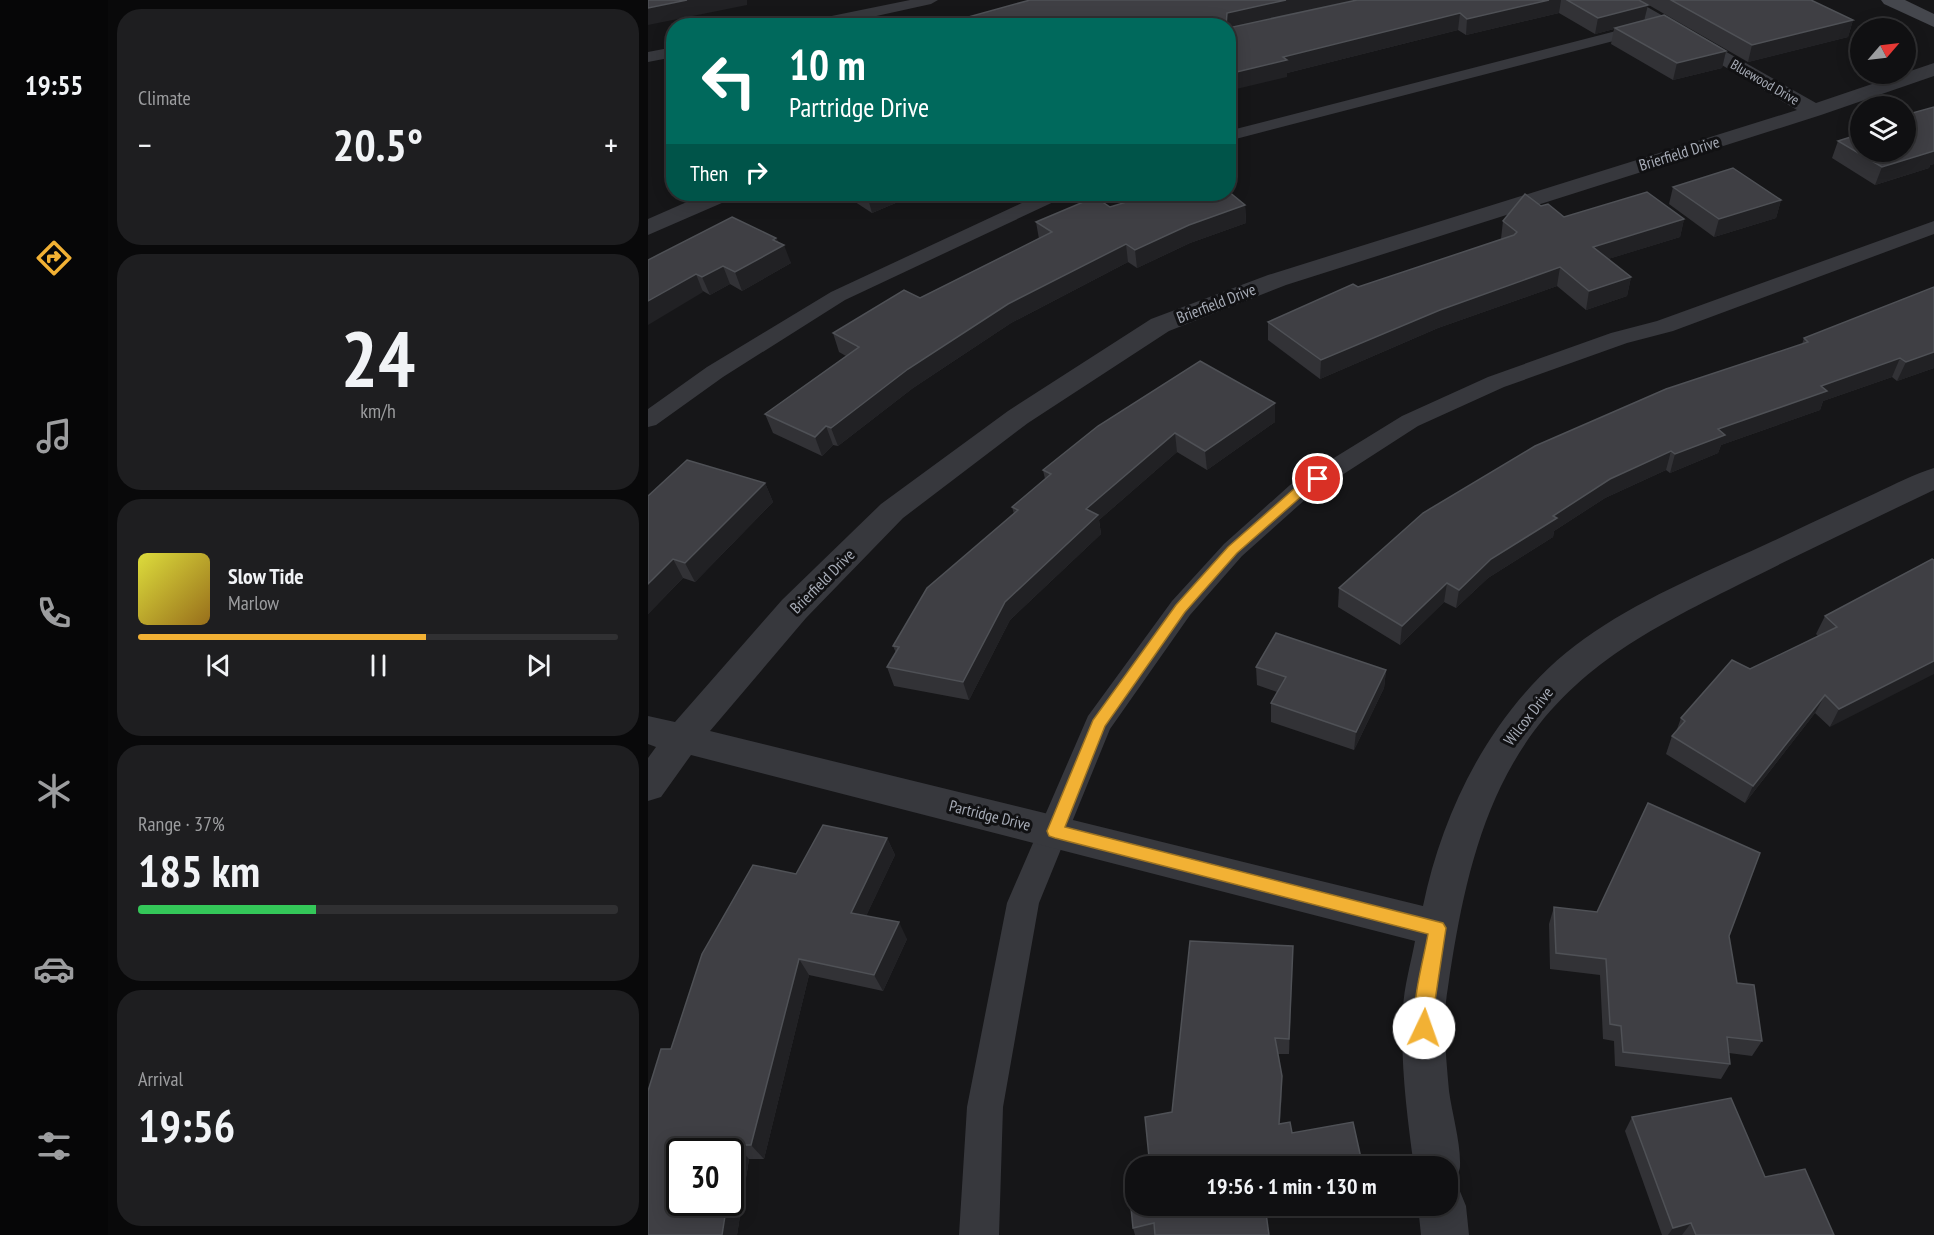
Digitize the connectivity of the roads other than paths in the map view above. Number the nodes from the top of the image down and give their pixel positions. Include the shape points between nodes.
1 (930, 0) edge
2 (1622, 0) edge
3 (1890, 0) edge
4 (845, 18) edge
5 (1934, 21) edge
6 (1663, 24) junction
7 (666, 54) edge
8 (648, 57) edge
9 (1934, 69) edge
10 (1814, 111) junction
11 (1236, 134) edge
12 (708, 201) edge
13 (1040, 201) edge
14 (1934, 227) edge
15 (648, 228) edge
16 (648, 420) edge
17 (1934, 478) edge
18 (648, 730) edge
19 (684, 737) junction
20 (648, 786) edge
21 (1055, 831) junction
22 (1437, 928) junction
23 (1436, 1156) edge
24 (1443, 1216) edge
25 (979, 1235) edge
26 (1445, 1235) edge

1 - 4 lane
2 - 6 street, Bluewood Drive
3 - 5 main road
6 - 10 street, Bluewood Drive
6 - 11 lane
7 - 8 lane
9 - 10 street, Brierfield Drive
10 - 19 street, Brierfield Drive via 1277,280 1160,325 1018,417 892,511 794,609
12 - 15 street
13 - 16 lane via 838,296 715,372
14 - 21 lane via 1469,392 1410,421 1299,491 1233,550 1180,608 1098,724
17 - 22 street, Wilcox Drive via 1648,616 1595,649 1552,684 1510,734 1476,798 1450,869
18 - 19 street, Partridge Drive
19 - 20 street, Brierfield Drive
19 - 21 street, Partridge Drive
21 - 22 street, Partridge Drive
21 - 25 lane via 1023,903 985,1107
22 - 23 street, Wilcox Drive via 1424,1007 1424,1068
24 - 26 street

